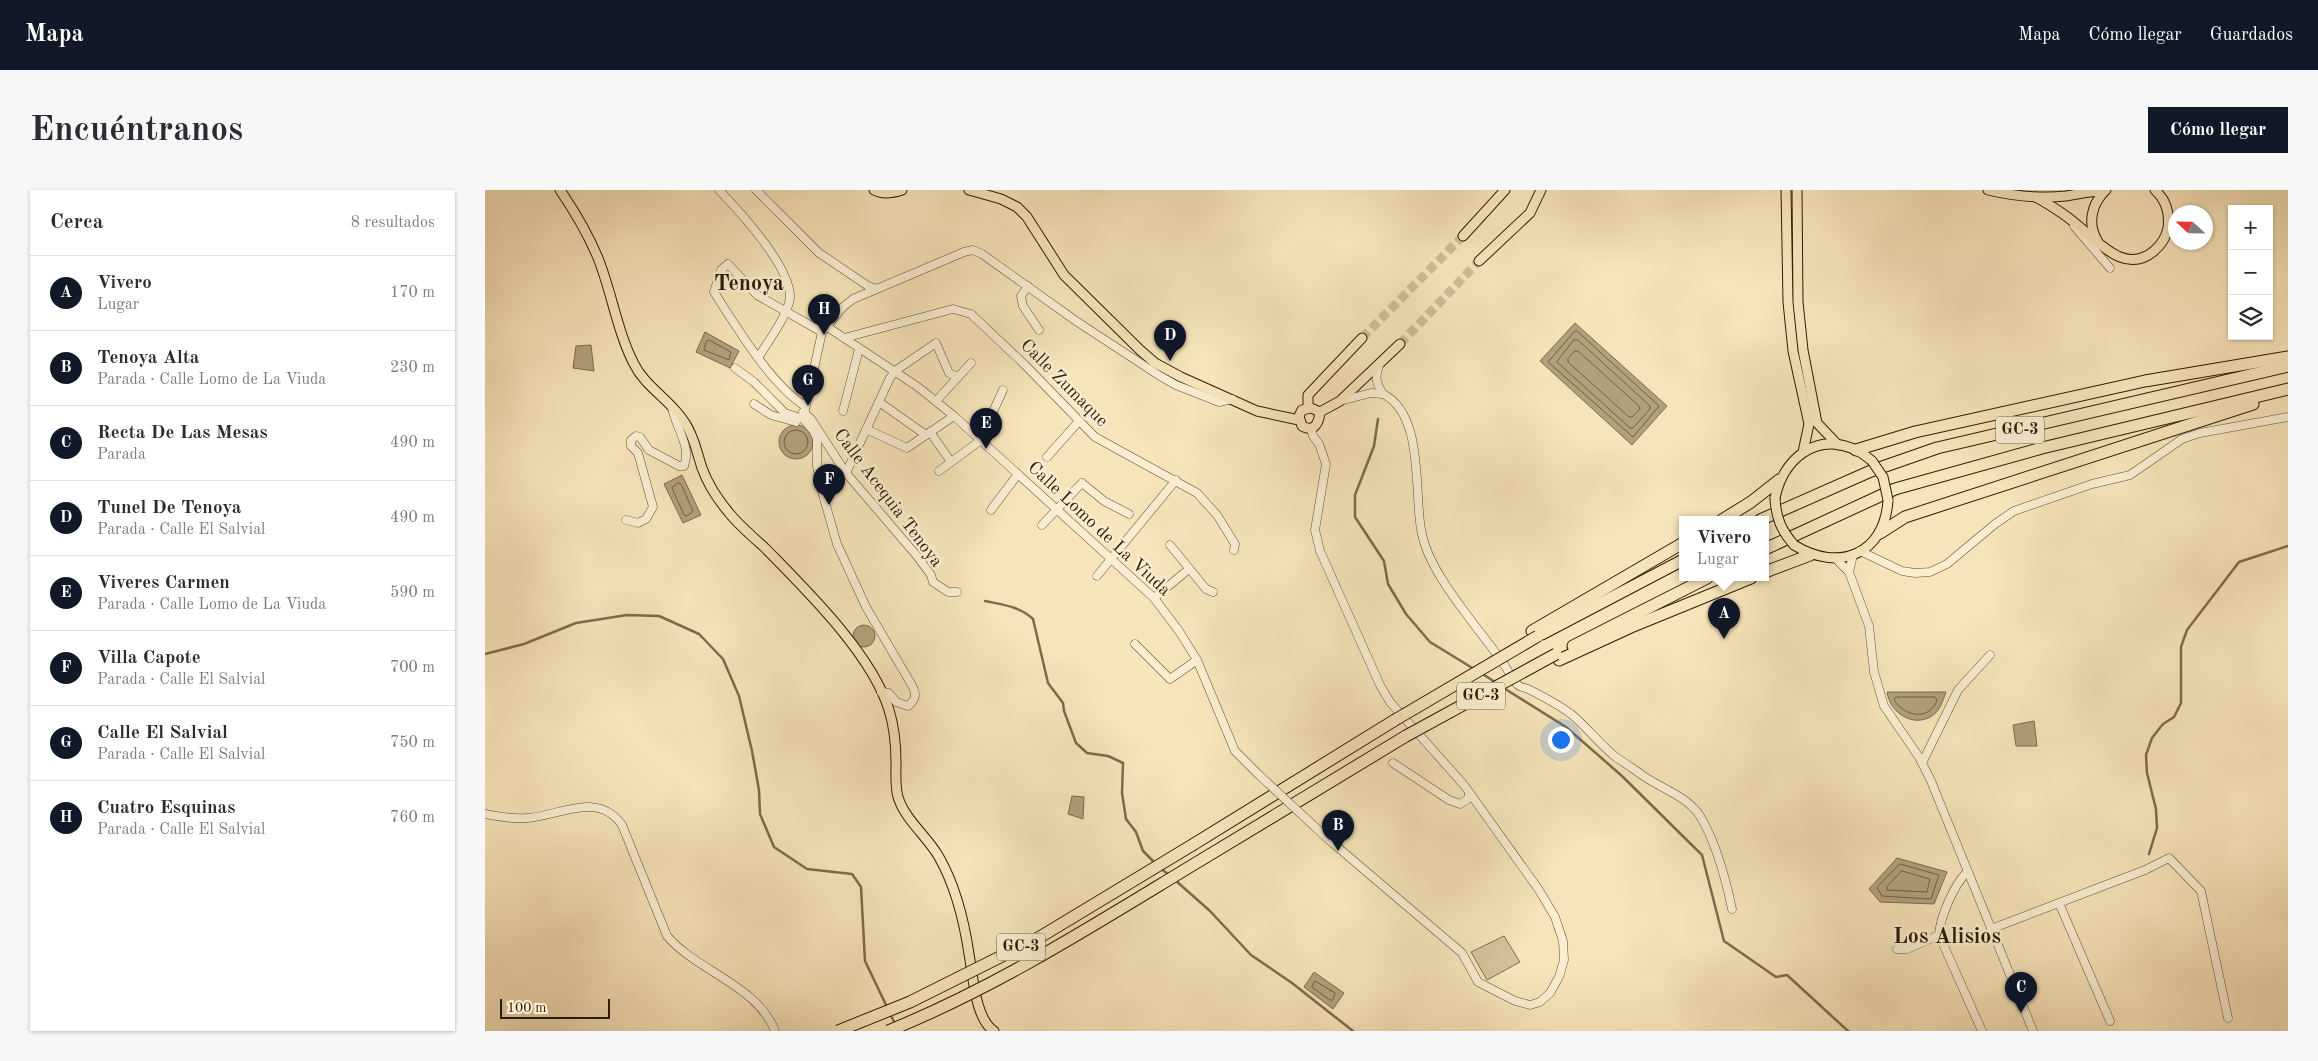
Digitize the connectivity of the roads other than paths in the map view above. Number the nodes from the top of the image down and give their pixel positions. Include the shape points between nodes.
1 (560, 190) edge
2 (719, 190) edge
3 (756, 190) edge
4 (874, 190) edge
5 (902, 190) edge
6 (969, 190) edge
7 (1505, 190) edge
8 (1541, 190) edge
9 (1786, 190) edge
10 (1797, 190) edge
11 (1988, 190) edge
12 (2105, 190) edge
13 (2155, 190) edge
14 (2037, 197) junction
15 (2067, 217) junction
16 (1463, 236) tunnel mouth
17 (2100, 244) junction
18 (2108, 252) junction
19 (1479, 262) tunnel mouth
20 (721, 270) joint
21 (1028, 286) junction
22 (877, 289) junction
23 (786, 310) junction
24 (824, 329) junction
25 (1039, 330) dead end
26 (845, 338) junction
27 (1362, 338) tunnel mouth
28 (1400, 344) tunnel mouth
29 (859, 348) junction
30 (758, 358) junction
31 (2288, 358) edge
32 (971, 363) dead end
33 (1380, 363) junction
34 (2288, 366) edge
35 (735, 368) dead end
36 (895, 371) junction
37 (958, 377) junction
38 (2288, 389) edge
39 (1003, 390) dead end
40 (2288, 393) edge
41 (1383, 394) junction
42 (1232, 398) junction
43 (936, 401) junction
44 (1340, 401) junction
45 (879, 402) junction
46 (754, 404) dead end
47 (672, 407) junction
48 (1308, 408) junction
49 (843, 411) dead end
50 (1320, 412) junction
51 (805, 415) junction
52 (954, 416) junction
53 (2288, 417) edge
54 (1299, 420) junction
55 (1079, 421) junction
56 (1311, 428) junction
57 (866, 429) junction
58 (928, 434) junction
59 (978, 438) junction
60 (1838, 445) junction
61 (1856, 450) junction
62 (1803, 452) junction
63 (1047, 457) dead end
64 (951, 462) junction
65 (939, 471) dead end
66 (845, 473) junction
67 (1018, 474) junction
68 (1176, 480) junction
69 (1779, 480) junction
70 (991, 510) dead end
71 (1057, 510) junction
72 (1129, 514) dead end
73 (1728, 516) edge
74 (1769, 516) edge
75 (626, 520) dead end
76 (1042, 525) dead end
77 (1880, 533) junction
78 (1169, 545) dead end
79 (1679, 545) edge
80 (1869, 545) junction
81 (1769, 546) edge
82 (1234, 550) dead end
83 (1857, 553) junction
84 (1810, 555) junction
85 (1836, 559) junction
86 (1877, 559) junction
87 (1112, 560) junction
88 (1679, 562) edge
89 (1189, 569) junction
90 (1769, 570) edge
91 (1849, 572) junction
92 (1097, 576) dead end
93 (1701, 581) edge
94 (1744, 581) edge
95 (957, 592) dead end
96 (1213, 592) dead end
97 (1153, 598) junction
98 (1535, 634) junction
99 (1135, 644) dead end
100 (1989, 655) dead end
101 (1557, 657) junction
102 (1197, 660) junction
103 (881, 692) junction
104 (1393, 763) dead end
105 (1922, 763) junction
106 (1469, 794) junction
107 (485, 814) edge
108 (1967, 872) junction
109 (2059, 902) junction
110 (1732, 909) dead end
111 (1991, 929) junction
112 (1939, 935) junction
113 (1897, 949) dead end
114 (2228, 1018) dead end
115 (2110, 1021) dead end
116 (775, 1031) edge
117 (837, 1031) edge
118 (888, 1031) edge
119 (994, 1031) edge
120 (1982, 1031) edge
121 (2033, 1031) edge

1 - 47 main road via 580,220 598,260 635,366 646,383
2 - 23 street via 752,228 784,273 790,297
3 - 22 street via 819,253
4 - 5 main road via 879,193
6 - 42 main road via 1017,207 1027,217 1064,275 1155,362 1181,377
7 - 16 main road
8 - 19 main road via 1531,213
9 - 62 main road via 1790,322 1809,424
10 - 60 main road via 1798,302 1803,350 1817,423
11 - 14 main road
12 - 14 main road
12 - 17 main road via 2097,200 2092,217 2094,234
13 - 18 main road via 2167,207 2169,220 2161,245 2140,258 2118,257
14 - 15 main road
15 - 17 main road
15 - 18 street via 2110,268
17 - 18 main road
20 - 23 street, Calle Lomo de La Viuda via 728,264 757,295
20 - 30 street, Calle Acequia Tenoya via 714,292
21 - 22 street via 973,250
21 - 25 street via 1021,296 1023,306
21 - 42 street via 1168,381 1219,402
22 - 24 street via 843,306
23 - 24 street, Calle Lomo de La Viuda
23 - 30 street
24 - 26 street, Calle Lomo de La Viuda
24 - 51 street
26 - 29 street, Calle Lomo de La Viuda
26 - 55 street, Calle Zumaque via 953,309 961,310 971,314
27 - 48 main road via 1309,395
28 - 33 main road
29 - 36 street, Calle Lomo de La Viuda
29 - 49 street
30 - 51 street, Calle Acequia Tenoya
31 - 61 highway via 2145,381 1915,432
32 - 37 street
33 - 41 street via 1376,383
33 - 44 main road
34 - 74 highway, GC-3 via 1937,448 1871,470
35 - 51 street via 785,413
36 - 37 street via 935,343 949,373
36 - 43 street, Calle Lomo de La Viuda
36 - 45 street
37 - 43 street
38 - 81 highway, GC-3 via 2042,448 1895,490
39 - 59 street
40 - 77 highway via 1947,503 1905,518
41 - 44 street
41 - 110 street via 1398,404 1411,432 1421,530 1429,556 1443,580 1518,686 1570,714 1617,757 1682,800 1699,816 1725,875
42 - 54 main road via 1257,410
43 - 52 street, Calle Lomo de La Viuda
44 - 50 main road
45 - 57 street
45 - 58 street
46 - 51 street via 771,415
47 - 75 street via 686,448 684,466 649,450 640,437 631,440 631,446 638,453 653,507 646,519 638,523
47 - 103 main road via 685,422 703,471 731,515 817,601 859,655
48 - 50 main road
48 - 54 main road via 1302,410
50 - 56 main road via 1319,421
51 - 66 street, Calle Acequia Tenoya via 811,419
51 - 103 street via 817,440 821,488 837,544 865,607 913,686 915,696 908,706 897,702 889,693
52 - 58 street
52 - 59 street, Calle Lomo de La Viuda
53 - 86 street via 2200,432 2182,439 2130,475 2092,484 2014,511 1947,564 1930,572 1902,571
54 - 56 main road via 1302,426
55 - 63 street
55 - 68 street, Calle Zumaque via 1095,437 1113,448
56 - 106 street, Calle Lomo de La Viuda via 1326,464 1315,530 1320,551 1390,702
57 - 58 street via 907,448
57 - 66 street
58 - 64 street
59 - 64 street
59 - 67 street, Calle Lomo de La Viuda
60 - 61 main road
60 - 62 main road via 1820,446
61 - 77 main road, bridge via 1872,461 1883,477 1888,500 1887,515
62 - 69 main road via 1788,464
64 - 65 street
66 - 95 street, Calle Acequia Tenoya via 917,556 933,582 948,592
67 - 70 street
67 - 71 street, Calle Lomo de La Viuda
68 - 82 street, Calle Zumaque via 1197,493 1217,515 1235,544
68 - 87 street
69 - 73 highway
69 - 84 main road, bridge via 1775,498 1779,524 1795,546
71 - 72 street via 1082,483 1104,501
71 - 76 street
71 - 87 street, Calle Lomo de La Viuda
77 - 80 main road
78 - 89 street
79 - 98 highway
80 - 83 main road
80 - 86 street
83 - 85 main road
83 - 86 street
83 - 91 street
84 - 85 main road
84 - 90 highway
85 - 91 street
87 - 92 street
87 - 97 street, Calle Lomo de La Viuda
88 - 98 highway, GC-3
89 - 96 street via 1206,589
89 - 97 street
91 - 105 street via 1869,626 1878,692 1891,719
93 - 101 highway, GC-3
94 - 101 highway
97 - 102 street, Calle Lomo de La Viuda
98 - 117 highway, GC-3, bridge via 1040,937 910,1002
99 - 102 street via 1170,679
100 - 105 street via 1958,690
101 - 118 highway, GC-3, bridge via 1406,736 1045,955
102 - 106 street, Calle Lomo de La Viuda, bridge via 1235,751 1258,774 1462,953 1477,982 1515,1002 1530,1005 1540,1002 1550,993 1564,960 1563,941 1555,917
103 - 119 main road via 894,735 898,796 906,816 921,830 939,858 955,892 963,917 975,993 982,1016
104 - 106 street via 1449,800 1460,804
105 - 108 street
107 - 116 street via 529,818 589,806 604,808 614,814 622,825 667,936 678,949 747,995 765,1012
108 - 111 street
108 - 112 street via 1960,879 1940,924
109 - 111 street
109 - 114 street via 2145,870 2165,858 2173,860 2201,891
109 - 115 street
111 - 121 street
112 - 113 street via 1907,949
112 - 120 street

